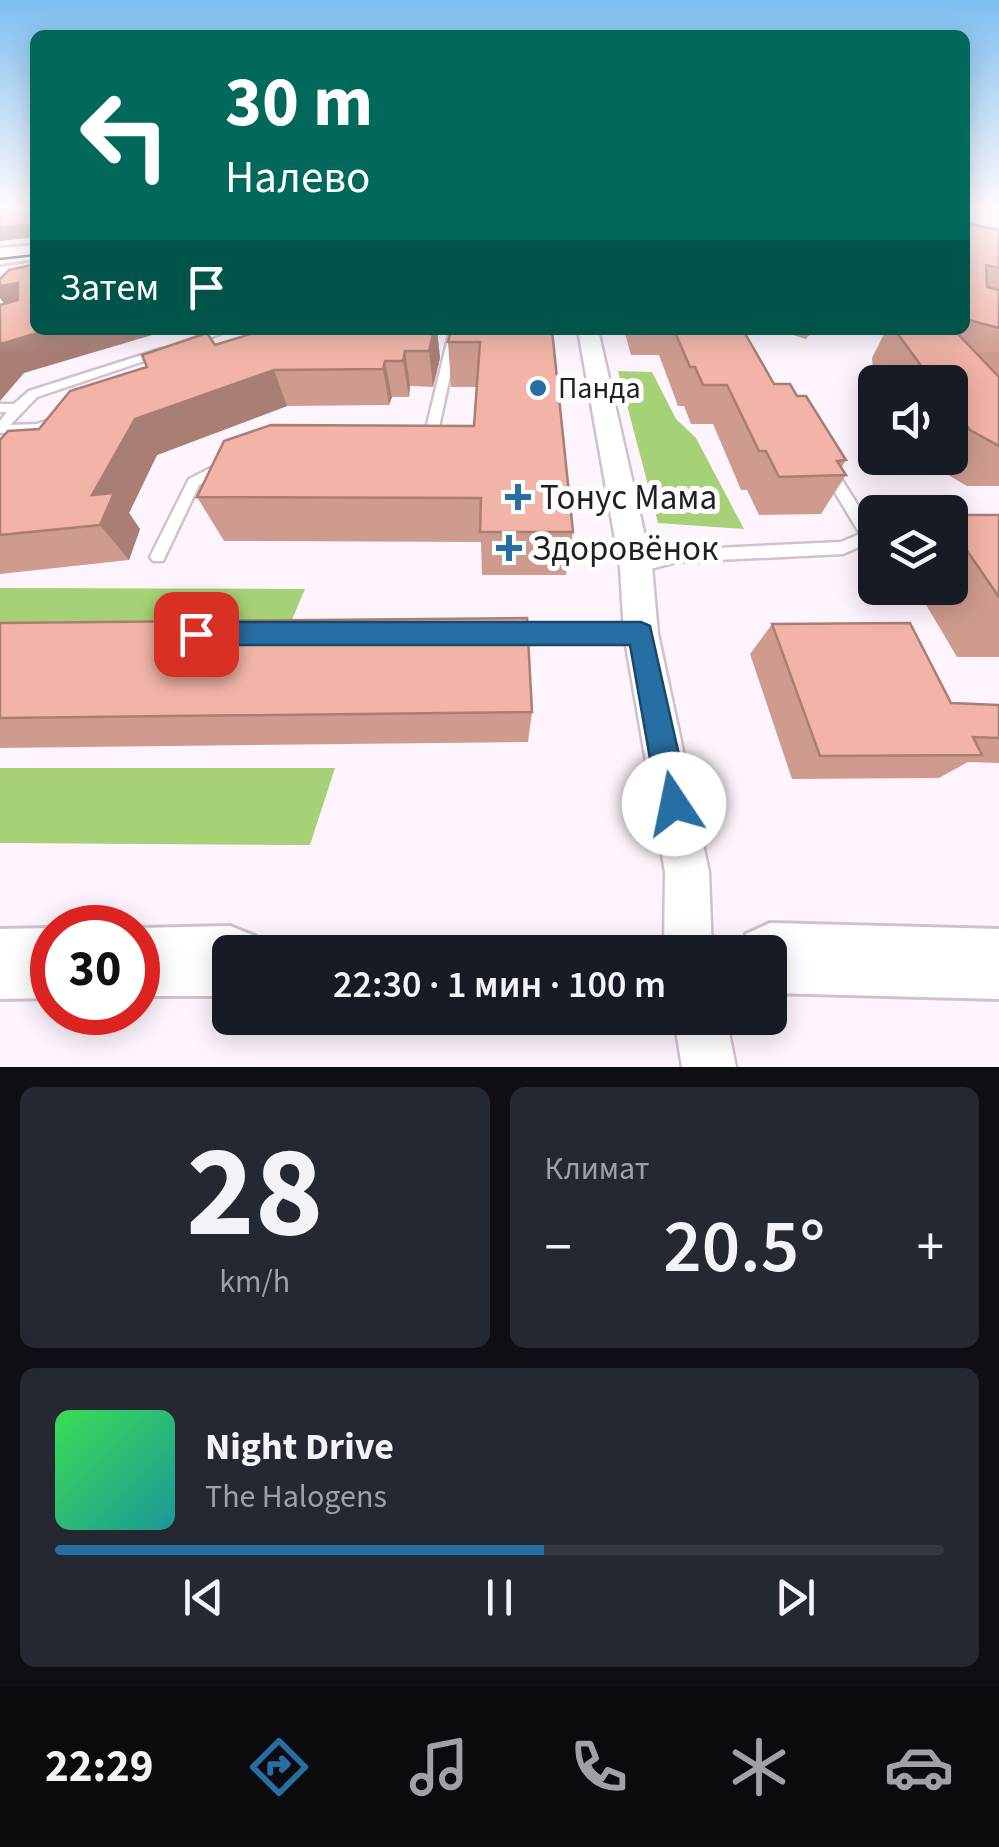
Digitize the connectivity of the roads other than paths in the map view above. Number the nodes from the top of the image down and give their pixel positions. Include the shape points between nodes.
1 (211, 335) edge
2 (454, 335) edge
3 (589, 335) edge
4 (0, 408) edge
5 (17, 408) junction
6 (75, 414) edge
7 (0, 429) edge
8 (413, 438) edge
9 (820, 456) edge
10 (237, 460) edge
11 (858, 513) edge
12 (858, 541) edge
13 (158, 557) dead end
14 (636, 567) junction
15 (641, 634) junction
16 (486, 635) edge
17 (688, 935) edge
18 (787, 958) edge
19 (212, 961) edge
20 (160, 962) edge
21 (30, 963) edge
22 (0, 964) edge
23 (999, 964) edge
24 (703, 1035) edge
25 (709, 1067) edge

1 - 5 lane via 33,394
2 - 8 lane via 432,436
3 - 14 street
4 - 5 lane
5 - 7 lane
6 - 7 lane via 38,428
9 - 11 lane
10 - 13 lane via 194,482
12 - 14 lane via 844,548 676,556
14 - 15 street
15 - 16 lane
15 - 17 street via 687,872
18 - 23 main road
19 - 20 main road
21 - 22 main road
24 - 25 street

